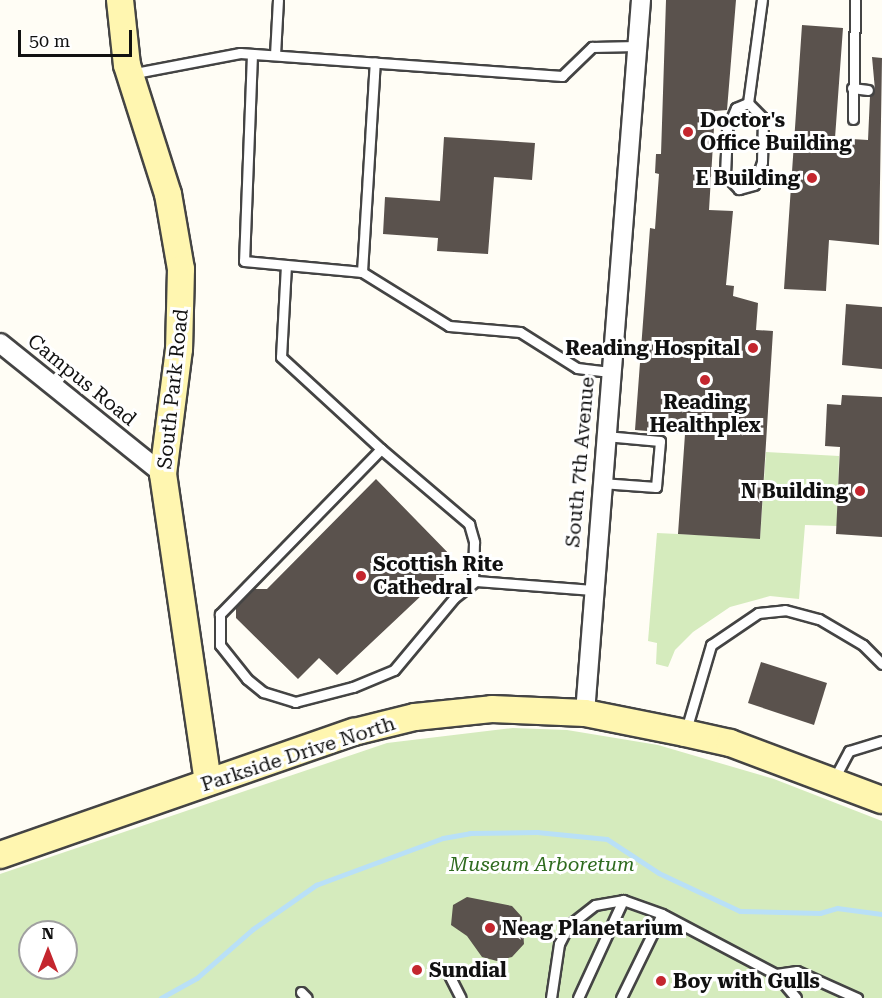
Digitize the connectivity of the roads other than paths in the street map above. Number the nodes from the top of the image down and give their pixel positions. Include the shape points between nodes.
1 (120, 0) edge
2 (278, 0) edge
3 (641, 0) edge
4 (762, 0) edge
5 (855, 0) edge
6 (637, 46) junction
7 (252, 54) junction
8 (275, 55) junction
9 (375, 62) junction
10 (129, 74) junction
11 (852, 88) junction
12 (868, 90) dead end
13 (748, 103) junction
14 (853, 119) dead end
15 (286, 265) junction
16 (362, 272) junction
17 (0, 344) edge
18 (610, 372) junction
19 (605, 436) junction
20 (381, 449) junction
21 (163, 474) junction
22 (601, 483) junction
23 (473, 582) junction
24 (592, 590) junction
25 (882, 664) edge
26 (585, 713) junction
27 (685, 733) junction
28 (882, 741) edge
29 (834, 779) junction
30 (208, 782) junction
31 (882, 800) edge
32 (0, 855) edge
33 (623, 900) junction
34 (662, 914) junction
35 (447, 971) dead end
36 (776, 974) junction
37 (460, 998) edge
38 (551, 998) edge
39 (578, 998) edge
40 (621, 998) edge
41 (796, 998) edge
42 (857, 998) edge

1 - 10 street, South Park Road
2 - 8 lane
3 - 6 street, South 7th Avenue
4 - 13 lane
5 - 11 lane
6 - 9 lane via 592,47 562,76
6 - 18 street, South 7th Avenue
7 - 8 lane
7 - 10 lane via 190,60
7 - 15 lane via 244,261
8 - 9 lane
9 - 16 lane
10 - 21 street, South Park Road via 168,194 181,269 179,349
11 - 12 lane
11 - 14 lane
13 - 13 lane via 736,108 726,129 725,175 739,189 754,185 762,162 763,118
15 - 16 lane
15 - 20 lane via 281,357
16 - 18 lane via 449,326 520,332 577,368
17 - 21 street, Campus Road
18 - 19 street, South 7th Avenue
19 - 22 street, South 7th Avenue
19 - 22 lane via 660,441 659,453 656,487
20 - 23 lane via 469,524 474,542
20 - 23 lane via 226,605 218,625 226,655 247,679 279,699 295,702 330,694 394,669
21 - 30 street, South Park Road
22 - 24 street, South 7th Avenue
23 - 24 lane
24 - 26 street, South 7th Avenue
25 - 27 lane via 863,645 819,619 785,610 758,613 711,645
26 - 27 street, Parkside Drive North
26 - 30 street, Parkside Drive North via 492,709 415,717 354,732
27 - 29 street, Parkside Drive North
28 - 29 lane via 849,750
29 - 31 street, Parkside Drive North
30 - 32 street, Parkside Drive North
33 - 34 lane
33 - 38 lane via 595,905 568,926 559,944
33 - 39 lane
34 - 36 lane
34 - 40 lane
35 - 37 lane
36 - 41 lane
36 - 42 lane via 797,971

